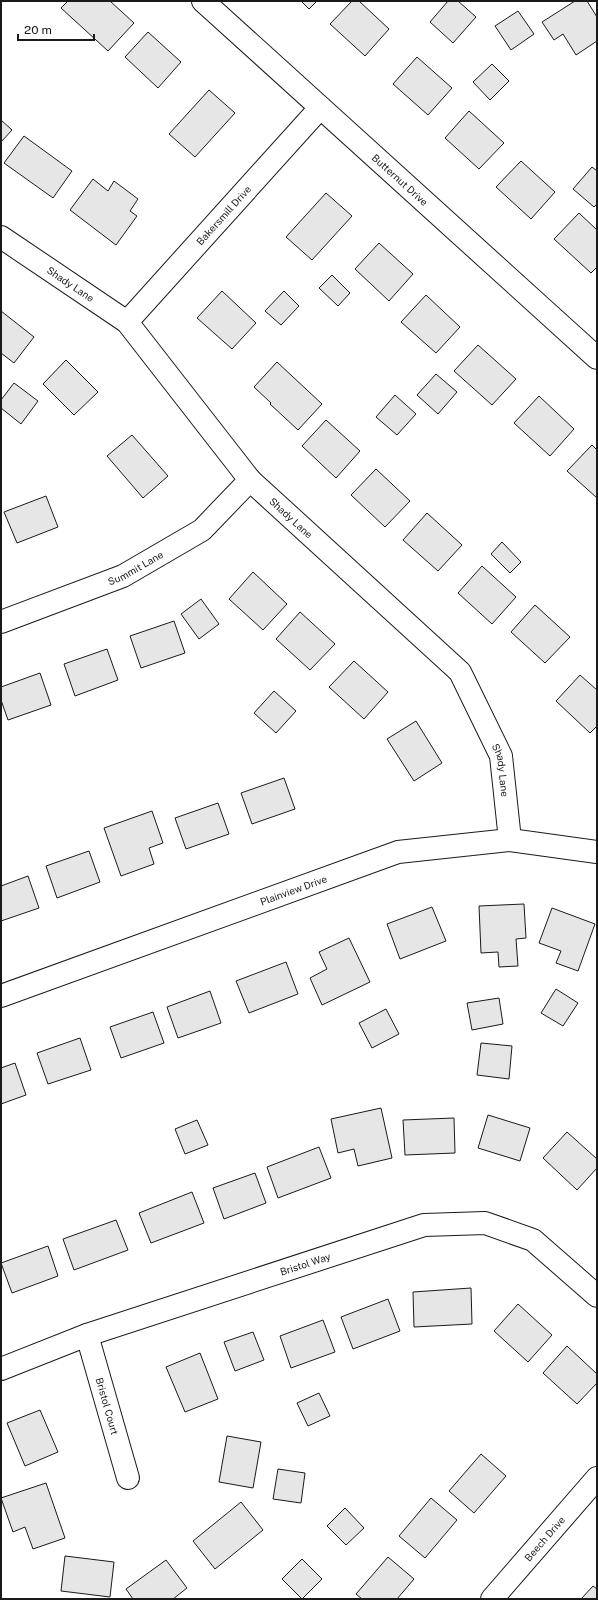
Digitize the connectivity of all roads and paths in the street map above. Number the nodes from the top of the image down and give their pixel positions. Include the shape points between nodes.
1 (202, 1) edge
2 (320, 108) junction
3 (1, 237) edge
4 (127, 322) junction
5 (597, 358) edge
6 (250, 480) junction
7 (1, 622) edge
8 (510, 840) junction
9 (597, 852) edge
10 (1, 996) edge
11 (597, 1296) edge
12 (87, 1335) junction
13 (1, 1369) edge
14 (128, 1478) dead end
15 (597, 1478) edge
16 (492, 1599) edge

1 - 2 street, Butternut Drive
2 - 4 street, Bakersmill Drive
2 - 5 street, Butternut Drive
3 - 4 street, Shady Lane
4 - 6 street, Shady Lane
6 - 7 street, Summit Lane via 202,530 123,576
6 - 8 street, Shady Lane via 460,672 501,756
8 - 9 street, Plainview Drive
8 - 10 street, Plainview Drive via 398,852
11 - 12 street, Bristol Way via 533,1240 485,1223 424,1225
12 - 13 street, Bristol Way
12 - 14 street, Bristol Court
15 - 16 street, Beech Drive

